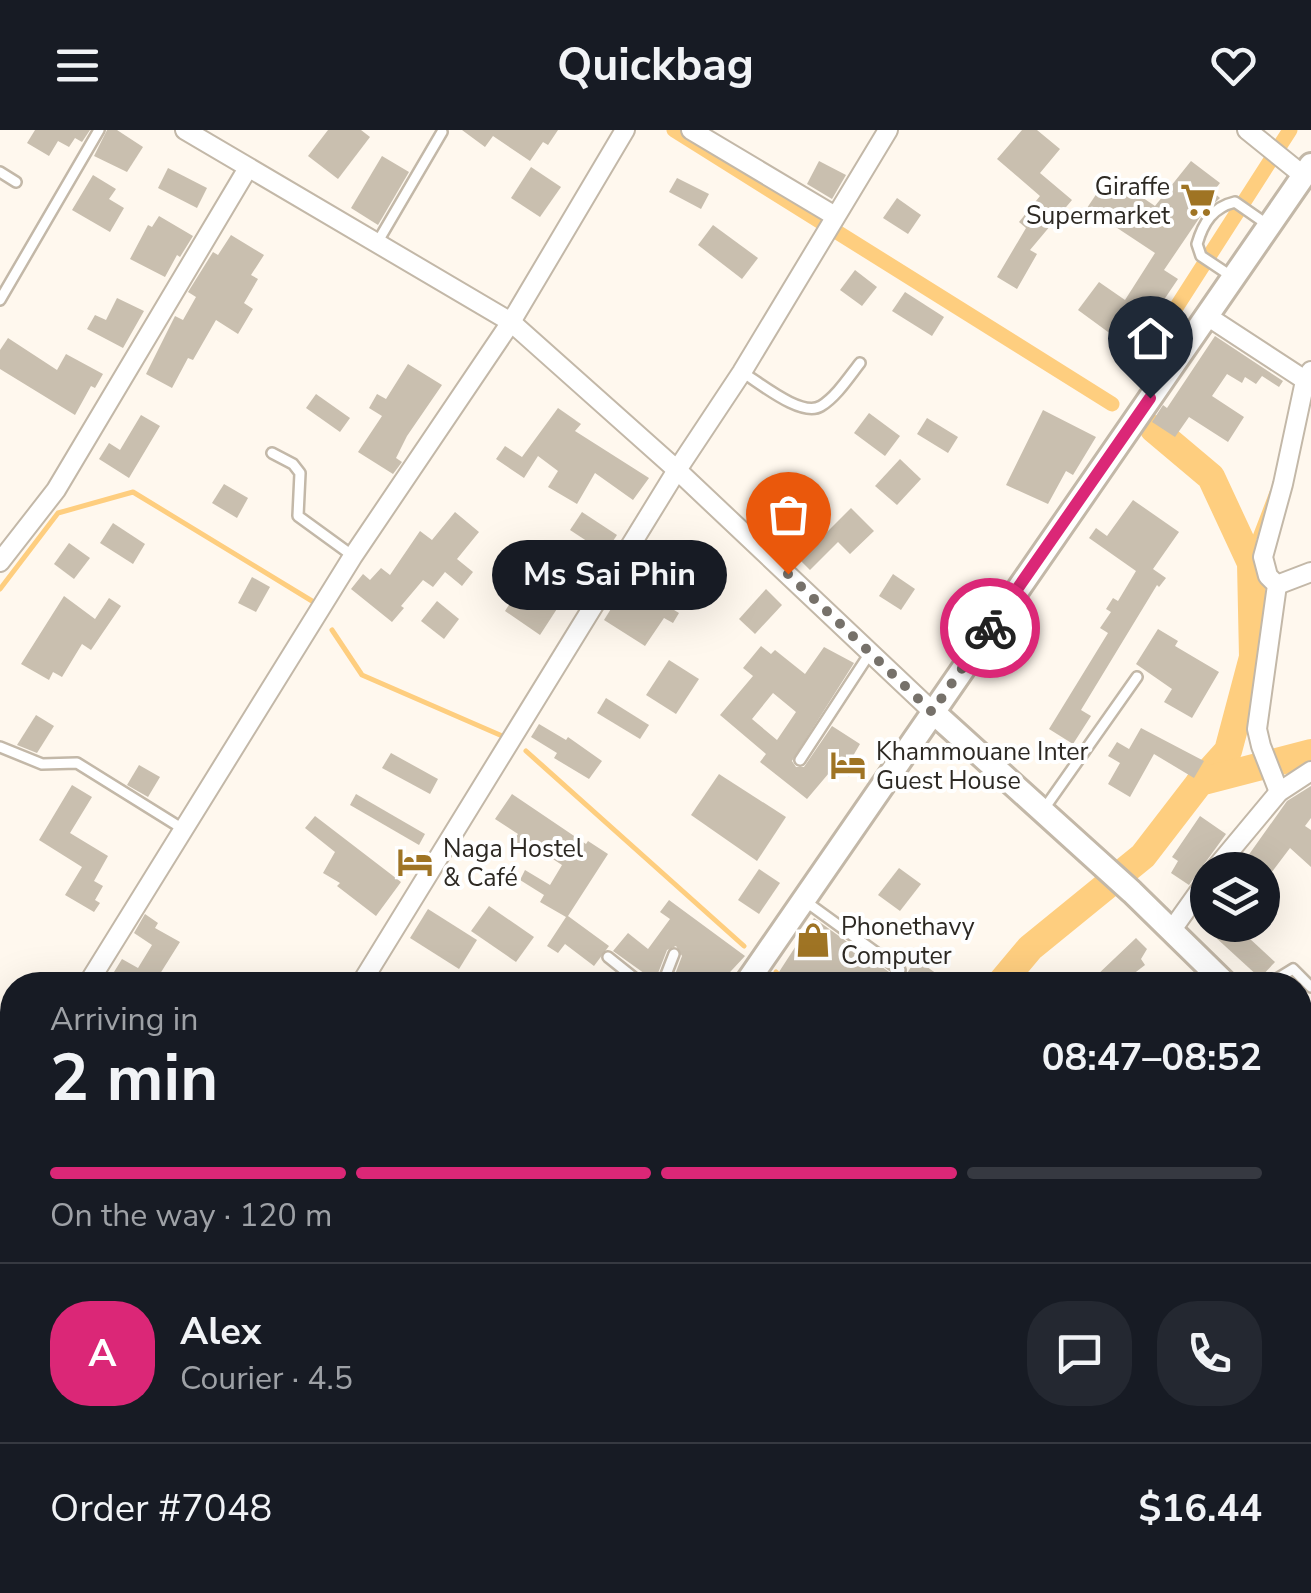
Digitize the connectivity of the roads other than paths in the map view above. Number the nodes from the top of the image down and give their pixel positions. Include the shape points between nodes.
1 (100, 130) edge
2 (185, 130) edge
3 (625, 130) edge
4 (691, 130) edge
5 (888, 130) edge
6 (1246, 130) edge
7 (442, 132) edge
8 (248, 168) junction
9 (1307, 171) edge
10 (0, 172) edge
11 (16, 182) dead end
12 (831, 223) junction
13 (1266, 223) junction
14 (377, 243) junction
15 (1232, 276) junction
16 (0, 300) edge
17 (1208, 316) junction
18 (510, 322) junction
19 (860, 363) dead end
20 (742, 372) junction
21 (1305, 377) edge
22 (272, 453) dead end
23 (677, 470) junction
24 (353, 556) junction
25 (0, 562) edge
26 (1311, 572) edge
27 (1277, 585) junction
28 (870, 653) junction
29 (1137, 677) dead end
30 (932, 712) junction
31 (0, 747) edge
32 (800, 760) dead end
33 (1311, 771) edge
34 (1279, 792) junction
35 (1043, 812) junction
36 (183, 829) junction
37 (1229, 852) edge
38 (803, 899) junction
39 (1190, 904) edge
40 (1171, 931) junction
41 (674, 954) dead end
42 (608, 957) dead end
43 (900, 970) dead end
44 (95, 972) edge
45 (368, 972) edge
46 (627, 972) edge
47 (667, 972) edge
48 (754, 972) edge
49 (1214, 972) edge

1 - 16 lane
2 - 8 street
3 - 18 street
4 - 12 street
5 - 12 street
6 - 9 street
7 - 14 lane
8 - 14 street
8 - 25 street via 56,490
9 - 13 street
10 - 11 lane
12 - 20 street
13 - 15 street
13 - 15 lane via 1235,202 1221,205 1201,230 1201,256
14 - 18 street
15 - 17 street
17 - 21 street
17 - 30 street
18 - 23 street
18 - 24 street
19 - 20 lane via 812,410
20 - 23 street
21 - 27 street via 1263,557
22 - 24 lane via 300,473 298,516
23 - 28 street
23 - 45 street
24 - 36 street
26 - 27 street
27 - 34 street via 1258,729
28 - 30 street
28 - 32 lane
29 - 35 lane
30 - 35 street
30 - 38 street
31 - 36 lane via 42,764 76,763
33 - 34 street
34 - 37 street
35 - 40 street
36 - 44 street
38 - 43 lane
38 - 48 street
39 - 40 street
40 - 49 street
41 - 47 lane
42 - 46 lane

